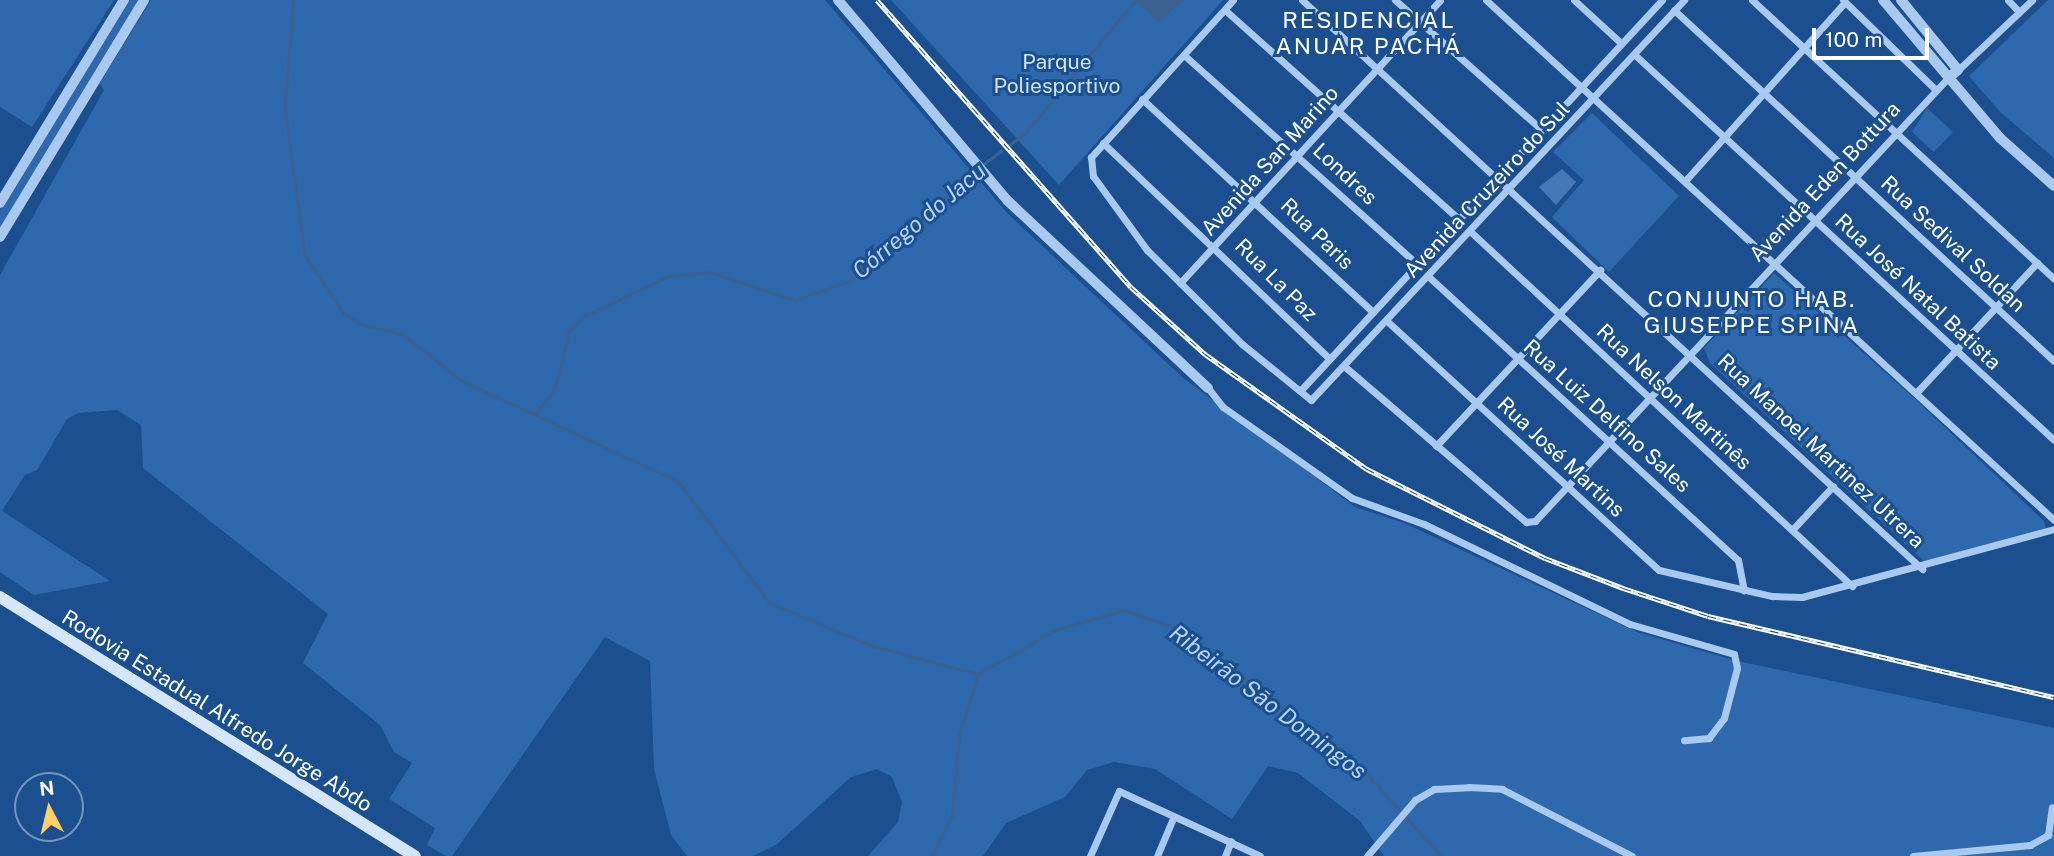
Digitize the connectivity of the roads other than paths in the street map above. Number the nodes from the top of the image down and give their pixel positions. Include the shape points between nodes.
1 (124, 0) edge
2 (144, 0) edge
3 (838, 0) edge
4 (1233, 0) edge
5 (1302, 0) edge
6 (1395, 0) edge
7 (1440, 0) edge
8 (1486, 0) edge
9 (1574, 0) edge
10 (1661, 0) edge
11 (1684, 0) edge
12 (1752, 0) edge
13 (1883, 0) edge
14 (1901, 0) edge
15 (2008, 0) edge
16 (2032, 0) edge
17 (1844, 1) edge
18 (1225, 10) junction
19 (1674, 10) junction
20 (2020, 12) junction
21 (1420, 22) junction
22 (1621, 43) junction
23 (1806, 47) junction
24 (1184, 55) junction
25 (1635, 55) junction
26 (1379, 68) junction
27 (1958, 70) junction
28 (1948, 78) junction
29 (1581, 86) junction
30 (1935, 89) junction
31 (1764, 93) junction
32 (1142, 99) junction
33 (1595, 99) junction
34 (1339, 110) junction
35 (1541, 130) junction
36 (1896, 132) junction
37 (1724, 137) junction
38 (1103, 143) junction
39 (1299, 156) junction
40 (1499, 176) junction
41 (1854, 177) junction
42 (1685, 181) junction
43 (2054, 186) edge
44 (1511, 188) junction
45 (1257, 202) junction
46 (0, 203) edge
47 (1459, 219) junction
48 (1814, 220) junction
49 (1472, 233) junction
50 (0, 237) edge
51 (1217, 246) junction
52 (1774, 263) junction
53 (2037, 263) junction
54 (1417, 264) junction
55 (1600, 270) junction
56 (1429, 277) junction
57 (2054, 279) edge
58 (1180, 283) junction
59 (1996, 308) junction
60 (1373, 312) junction
61 (1559, 314) junction
62 (1388, 322) junction
63 (1956, 350) junction
64 (1690, 354) junction
65 (1518, 358) junction
66 (1330, 359) junction
67 (2054, 361) edge
68 (1344, 366) junction
69 (1208, 388) joint
70 (1300, 391) junction
71 (1916, 393) junction
72 (1649, 398) junction
73 (1476, 403) junction
74 (2054, 440) edge
75 (1609, 441) junction
76 (1436, 446) junction
77 (1567, 486) junction
78 (1833, 486) junction
79 (2054, 520) edge
80 (2054, 529) edge
81 (1792, 530) junction
82 (1922, 569) junction
83 (1853, 586) junction
84 (1744, 590) junction
85 (0, 597) edge
86 (1684, 740) dead end
87 (2052, 807) dead end
88 (1174, 816) junction
89 (1231, 841) junction
90 (415, 856) edge
91 (1090, 856) edge
92 (1157, 856) edge
93 (1225, 856) edge
94 (1259, 856) edge
95 (1367, 856) edge
96 (1632, 856) edge
97 (1913, 856) edge

1 - 46 street
2 - 50 street
3 - 69 street via 980,168
4 - 18 street
5 - 26 street, Rua Manoel Martinez Utrera
6 - 21 street
7 - 21 street, Avenida San Marino
8 - 29 street
9 - 22 street
10 - 22 street, Avenida Cruzeiro do Sul
11 - 19 street, Avenida Cruzeiro do Sul
12 - 23 street
13 - 28 street
14 - 27 street
15 - 20 street
16 - 20 street
17 - 23 street
17 - 30 street
18 - 24 street
18 - 34 street
19 - 25 street, Avenida Cruzeiro do Sul
19 - 31 street, Rua Sedival Soldan
20 - 27 street
21 - 26 street, Avenida San Marino
21 - 35 street
22 - 29 street, Avenida Cruzeiro do Sul
23 - 31 street
23 - 36 street
24 - 32 street
24 - 39 street, Londres
25 - 33 street, Avenida Cruzeiro do Sul
25 - 37 street, Rua José Natal Batista
26 - 34 street, Avenida San Marino
26 - 40 street, Rua Manoel Martinez Utrera
27 - 28 street
28 - 30 street, Avenida Eden Bottura
28 - 43 street via 2023,160
29 - 33 street
29 - 35 street, Avenida Cruzeiro do Sul
30 - 36 street, Avenida Eden Bottura
31 - 37 street
31 - 41 street, Rua Sedival Soldan
32 - 38 street
32 - 45 street, Rua Paris
33 - 42 street
33 - 44 street, Avenida Cruzeiro do Sul
34 - 39 street, Avenida San Marino
34 - 47 street
35 - 40 street, Avenida Cruzeiro do Sul
36 - 41 street, Avenida Eden Bottura
36 - 53 street
37 - 42 street
37 - 48 street, Rua José Natal Batista
38 - 51 street, Rua La Paz
38 - 58 street via 1091,157 1093,176 1122,220
39 - 45 street, Avenida San Marino
39 - 54 street, Londres
40 - 44 street, Rua Manoel Martinez Utrera
40 - 47 street, Avenida Cruzeiro do Sul
41 - 48 street, Avenida Eden Bottura
41 - 59 street, Rua Sedival Soldan
42 - 52 street
44 - 49 street, Avenida Cruzeiro do Sul
44 - 55 street, Rua Manoel Martinez Utrera
45 - 51 street, Avenida San Marino
45 - 60 street, Rua Paris
47 - 54 street, Avenida Cruzeiro do Sul
48 - 52 street, Avenida Eden Bottura
48 - 63 street, Rua José Natal Batista
49 - 56 street, Avenida Cruzeiro do Sul
49 - 61 street, Rua Nelson Martinês
51 - 58 street, Avenida San Marino
51 - 66 street, Rua La Paz
52 - 64 street, Avenida Eden Bottura
52 - 71 street
53 - 57 street
53 - 59 street
54 - 60 street, Avenida Cruzeiro do Sul
55 - 61 street
55 - 64 street, Rua Manoel Martinez Utrera
56 - 62 street, Avenida Cruzeiro do Sul
56 - 65 street, Rua Luiz Delfino Sales
58 - 70 street
59 - 63 street
59 - 67 street, Rua Sedival Soldan
60 - 66 street, Avenida Cruzeiro do Sul
61 - 65 street
61 - 72 street, Rua Nelson Martinês
62 - 68 street, Avenida Cruzeiro do Sul
62 - 73 street, Rua José Martins
63 - 71 street
63 - 74 street, Rua José Natal Batista
64 - 72 street, Avenida Eden Bottura
64 - 78 street, Rua Manoel Martinez Utrera
65 - 73 street
65 - 75 street, Rua Luiz Delfino Sales
66 - 70 street, Avenida Cruzeiro do Sul
68 - 70 street, Avenida Cruzeiro do Sul via 1311,400
68 - 76 street
69 - 86 street via 1223,407 1352,498 1424,524 1630,624 1734,654 1737,668 1724,718 1713,735
71 - 79 street
72 - 75 street, Avenida Eden Bottura
72 - 81 street, Rua Nelson Martinês
73 - 76 street
73 - 77 street, Rua José Martins
75 - 77 street, Avenida Eden Bottura
75 - 84 street, Rua Luiz Delfino Sales via 1738,560
76 - 77 street, Avenida Eden Bottura via 1526,522 1535,521
77 - 84 street, Rua José Martins via 1659,570
78 - 81 street
78 - 82 street, Rua Manoel Martinez Utrera
80 - 82 street, Rua José Martins
81 - 83 street, Rua Nelson Martinês
82 - 83 street, Rua José Martins
83 - 84 street, Rua José Martins via 1802,597
85 - 90 main road, Rodovia Estadual Alfredo Jorge Abdo
87 - 97 street via 2048,835 2030,845
88 - 89 street
88 - 91 street via 1119,791
88 - 92 street
89 - 93 street
89 - 94 street
95 - 96 street via 1408,807 1434,789 1502,789

